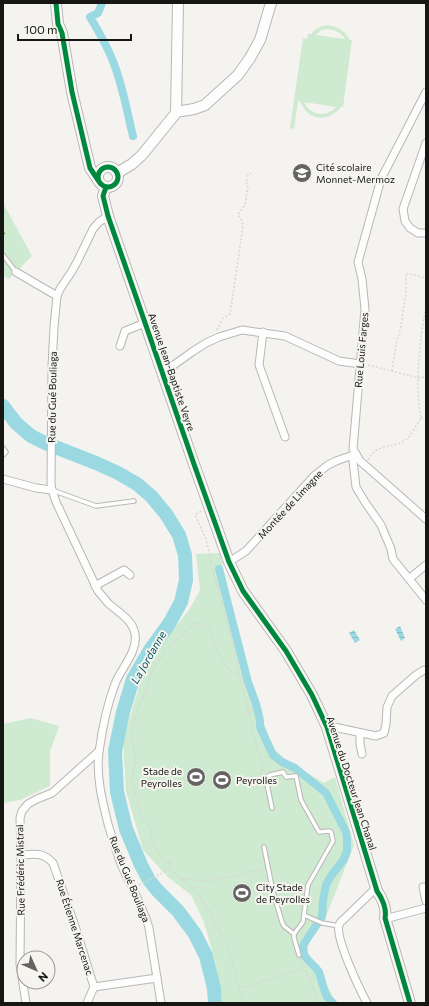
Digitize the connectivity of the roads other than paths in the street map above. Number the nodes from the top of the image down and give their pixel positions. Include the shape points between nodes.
1 (56, 3) edge
2 (178, 3) edge
3 (271, 3) edge
4 (426, 92) edge
5 (176, 111) junction
6 (426, 143) edge
7 (117, 173) junction
8 (99, 175) junction
9 (106, 187) junction
10 (108, 216) junction
11 (426, 233) edge
12 (3, 255) edge
13 (16, 272) joint
14 (57, 296) junction
15 (145, 323) junction
16 (263, 332) junction
17 (120, 346) dead end
18 (360, 364) junction
19 (162, 372) junction
20 (285, 437) dead end
21 (3, 448) edge
22 (356, 454) junction
23 (3, 455) edge
24 (3, 478) edge
25 (52, 490) junction
26 (134, 501) dead end
27 (426, 519) edge
28 (229, 562) junction
29 (426, 564) edge
30 (130, 575) dead end
31 (410, 578) junction
32 (95, 586) junction
33 (426, 600) edge
34 (426, 670) edge
35 (327, 727) junction
36 (360, 733) junction
37 (99, 752) junction
38 (362, 754) dead end
39 (272, 808) dead end
40 (264, 847) dead end
41 (21, 854) junction
42 (423, 887) dead end
43 (376, 889) junction
44 (426, 901) edge
45 (426, 908) edge
46 (304, 914) junction
47 (385, 918) junction
48 (339, 926) junction
49 (294, 934) junction
50 (298, 955) road end
51 (158, 978) junction
52 (94, 987) junction
53 (26, 1003) edge
54 (87, 1003) edge
55 (161, 1003) edge
56 (366, 1003) edge
57 (410, 1003) edge

1 - 8 main road via 72,92 90,168
2 - 5 main road
3 - 5 main road via 260,40 238,75 205,105
4 - 18 street, Rue Louis Farges via 381,179 358,262 365,309
5 - 7 main road via 142,155
6 - 11 street via 403,209 410,228 418,233
7 - 8 main road via 106,167
7 - 9 main road via 115,185
8 - 9 main road via 101,185
9 - 10 main road, Avenue Jean-Baptiste Veyre via 103,196
10 - 14 street, Rue du Gué Bouliaga via 93,229
10 - 15 main road, Avenue Jean-Baptiste Veyre
12 - 13 lane
13 - 14 street
14 - 25 street, Rue du Gué Bouliaga via 52,366
15 - 17 street via 125,330
15 - 19 main road, Avenue Jean-Baptiste Veyre
16 - 18 street via 285,336 339,361
16 - 19 street via 242,330 219,337
16 - 20 street via 259,365
18 - 22 street, Rue Louis Farges via 354,449
19 - 28 main road, Avenue Jean-Baptiste Veyre
21 - 23 lane via 6,452
22 - 27 street via 360,461
22 - 28 street, Montée de Limagne via 328,465 314,476 246,551
22 - 31 street, Rue Louis Farges via 352,461 356,487 381,525 393,559
24 - 25 street
25 - 26 lane via 96,506
25 - 32 street, Rue du Gué Bouliaga
28 - 35 main road, Avenue du Docteur Jean Chanal via 243,591 286,651
29 - 31 street
30 - 32 street via 124,570
31 - 33 street, Rue Louis Farges
32 - 37 street, Rue du Gué Bouliaga via 129,621 136,639 115,684
34 - 36 street via 416,675 392,696 387,707 384,733 376,736
35 - 36 street
35 - 43 main road, Avenue du Docteur Jean Chanal
36 - 38 street
37 - 41 street, Rue Frédéric Mistral via 52,793 37,798 22,811
37 - 51 street, Rue du Gué Bouliaga via 99,781 112,839 147,921
39 - 46 lane via 267,777 283,772 286,777 296,776 301,800 319,832 331,832 333,842 308,886
40 - 49 lane via 282,922
41 - 52 street, Rue Étienne Marcenac via 41,854 53,863
41 - 53 street, Rue Frédéric Mistral via 20,964
42 - 44 street
43 - 47 main road, Avenue du Docteur Jean Chanal via 381,896
43 - 48 street via 342,920
45 - 47 street
46 - 48 lane via 322,923
46 - 49 lane via 303,922
47 - 57 main road, Avenue du Docteur Jean Chanal
48 - 56 street via 352,974
49 - 50 lane
51 - 52 street, Rue Étienne Marcenac
51 - 55 street, Rue du Gué Bouliaga
52 - 54 street

